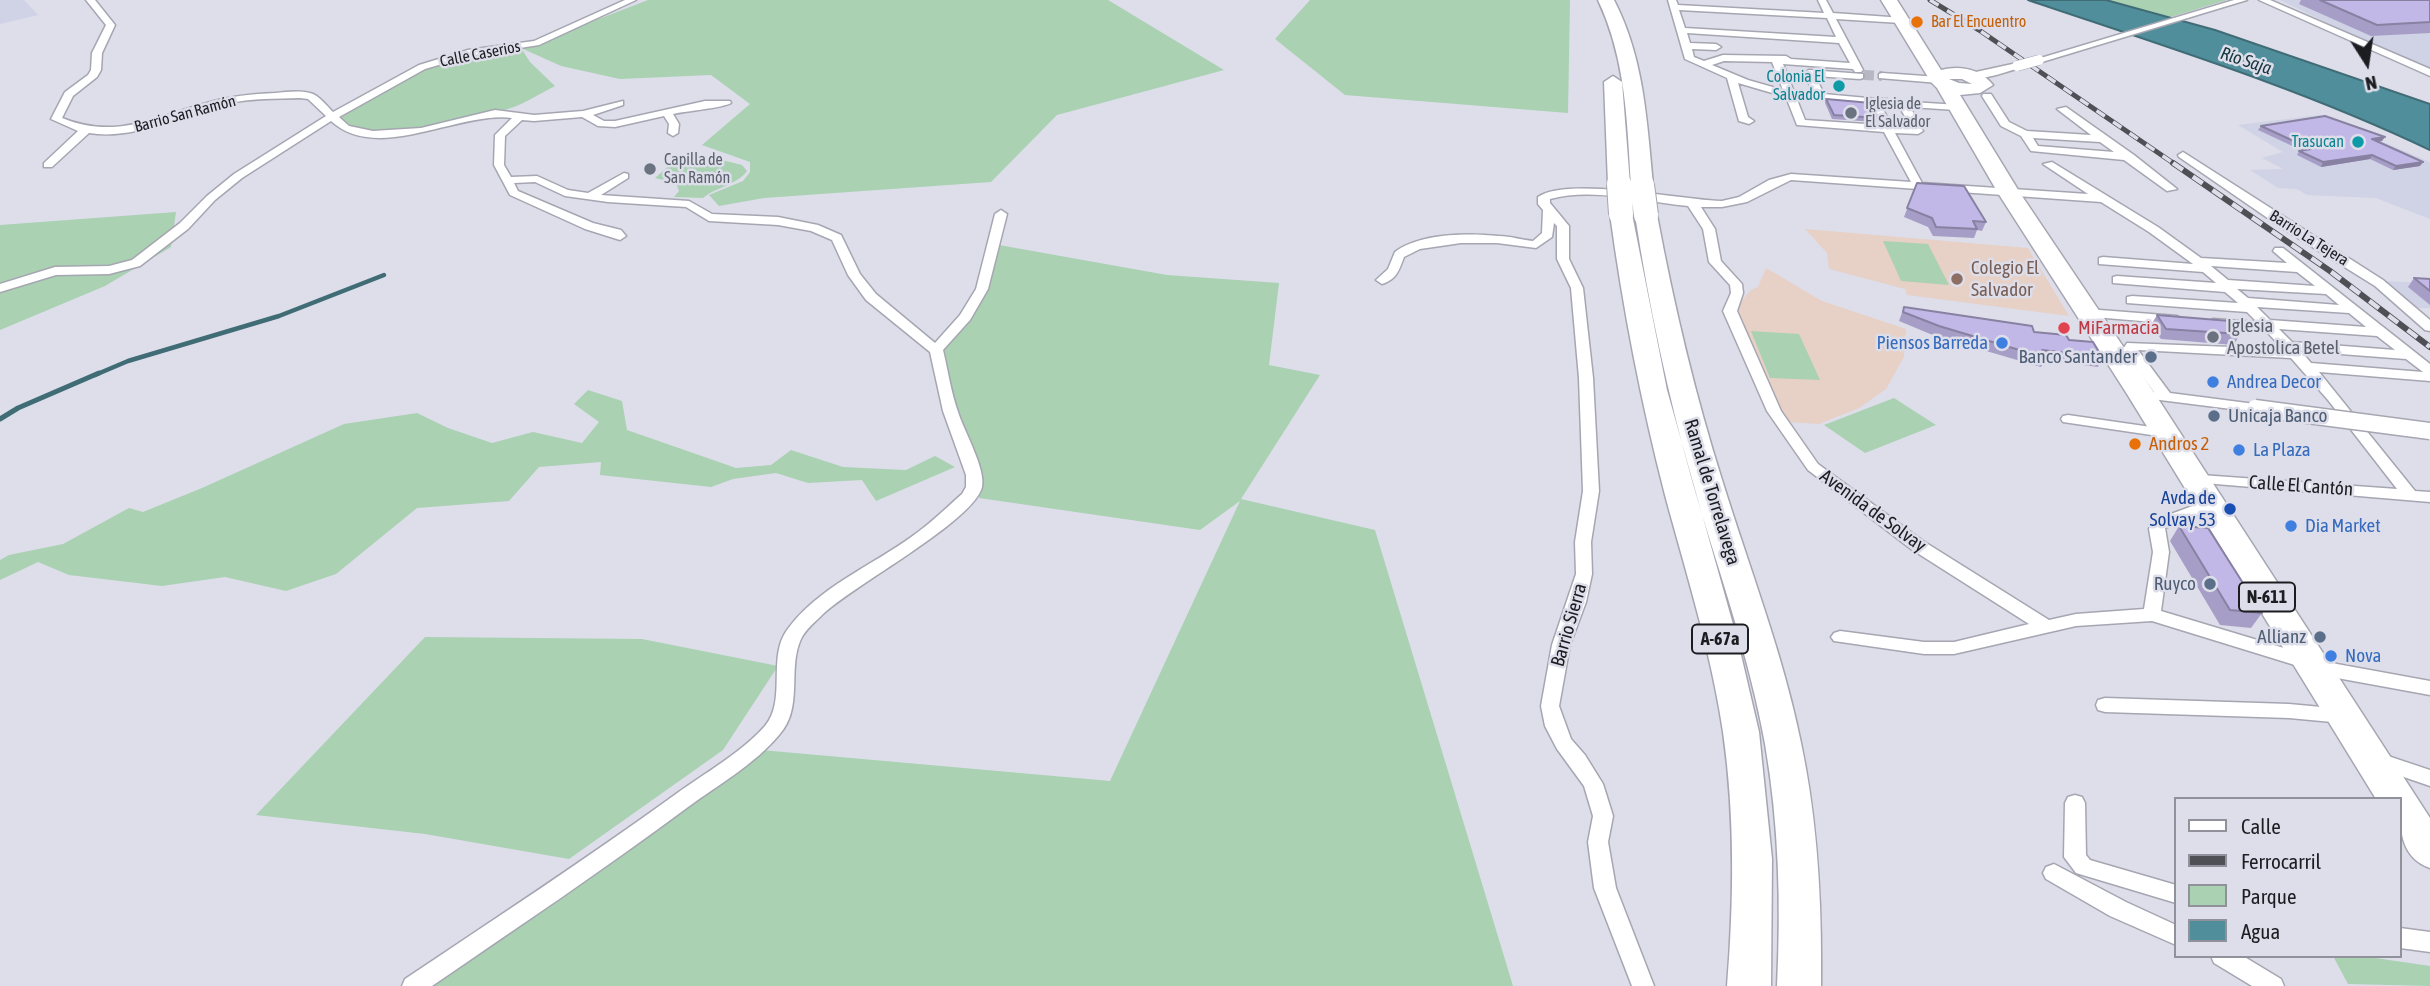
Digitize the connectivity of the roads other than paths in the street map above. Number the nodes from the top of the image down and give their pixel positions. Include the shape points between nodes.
1 (90, 0) edge
2 (632, 0) edge
3 (1593, 0) edge
4 (1822, 0) edge
5 (1889, 0) edge
6 (2243, 0) edge
7 (2263, 0) edge
8 (1610, 4) edge
9 (1829, 16) junction
10 (1901, 20) junction
11 (1708, 21) dead end
12 (1678, 23) edge
13 (1842, 40) junction
14 (1715, 44) dead end
15 (1702, 65) junction
16 (1859, 71) junction
17 (2001, 71) junction
18 (2430, 73) edge
19 (1882, 76) tunnel mouth
20 (1732, 77) junction
21 (1959, 87) junction
22 (1789, 95) junction
23 (1817, 99) dead end
24 (619, 103) dead end
25 (726, 103) dead end
26 (1875, 103) junction
27 (2062, 109) dead end
28 (667, 113) junction
29 (584, 114) junction
30 (519, 117) junction
31 (334, 118) junction
32 (1749, 121) dead end
33 (1828, 125) junction
34 (1889, 129) junction
35 (85, 131) junction
36 (673, 133) dead end
37 (2025, 134) junction
38 (2099, 139) junction
39 (2097, 153) junction
40 (2183, 155) dead end
41 (2130, 157) junction
42 (2048, 163) dead end
43 (48, 164) dead end
44 (537, 166) dead end
45 (624, 176) dead end
46 (511, 180) junction
47 (1919, 187) junction
48 (2171, 189) dead end
49 (2009, 193) junction
50 (591, 196) junction
51 (2104, 200) junction
52 (1693, 204) junction
53 (1549, 209) junction
54 (1000, 214) dead end
55 (1634, 215) junction
56 (620, 236) dead end
57 (2279, 251) dead end
58 (2103, 261) dead end
59 (2203, 266) junction
60 (2300, 268) junction
61 (1382, 280) dead end
62 (2117, 280) dead end
63 (2227, 286) junction
64 (0, 288) edge
65 (2332, 291) junction
66 (2132, 300) dead end
67 (2248, 305) junction
68 (2356, 310) junction
69 (2087, 313) junction
70 (2268, 325) junction
71 (2430, 327) edge
72 (2383, 332) junction
73 (936, 350) junction
74 (2292, 350) junction
75 (2411, 355) junction
76 (2309, 367) junction
77 (2430, 371) edge
78 (2430, 377) edge
79 (2153, 395) junction
80 (2068, 419) dead end
81 (2430, 431) edge
82 (2165, 433) junction
83 (2192, 477) junction
84 (2409, 494) junction
85 (2430, 497) edge
86 (2157, 529) junction
87 (2212, 529) junction
88 (2152, 615) junction
89 (2045, 626) junction
90 (1840, 638) dead end
91 (2308, 662) junction
92 (2430, 688) edge
93 (2105, 705) dead end
94 (2343, 716) junction
95 (2370, 759) junction
96 (2430, 778) edge
97 (2395, 797) edge
98 (2075, 803) dead end
99 (2402, 808) edge
100 (2430, 851) edge
101 (2054, 873) dead end
102 (2174, 893) edge
103 (2174, 934) edge
104 (2402, 938) edge
105 (2430, 942) edge
106 (2225, 958) edge
107 (412, 986) edge
108 (1643, 986) edge
109 (1749, 986) edge
110 (1799, 986) edge
111 (2273, 986) edge

1 - 35 street, Barrio San Ramón via 111,25 97,53 92,77 69,94 56,119
2 - 31 street, Calle Caserios via 536,43 468,53 422,67
3 - 55 highway, Ramal de Torrelavega / A-67a, bridge via 1612,78 1619,184
4 - 9 street
5 - 10 highway, N-611
6 - 17 street, bridge
7 - 18 street
8 - 55 highway, Ramal de Torrelavega / A-67a, bridge via 1631,81 1642,185
9 - 10 street
9 - 12 street
9 - 13 street
10 - 21 highway, N-611 via 1926,58
11 - 12 street
12 - 13 street
12 - 14 street
12 - 15 street via 1690,60
13 - 16 street
15 - 16 street via 1723,58 1757,58
15 - 20 street
16 - 22 street via 1777,61
16 - 26 street
16 - 26 street via 1809,73 1820,97
17 - 21 street
17 - 21 street
19 - 21 street
20 - 22 street
20 - 32 street via 1743,119
21 - 34 street via 1900,103 1918,131
21 - 37 street
21 - 49 highway, N-611
22 - 33 street via 1801,123
23 - 33 street
24 - 29 street, Barrio San Ramón
25 - 28 street, Barrio San Ramón
26 - 34 street
27 - 38 street
28 - 29 street, Barrio San Ramón via 608,124
28 - 36 street via 674,124
29 - 30 street, Barrio San Ramón
30 - 31 street, Barrio San Ramón via 495,113 395,135 345,128
30 - 46 street via 500,135 499,165
31 - 35 street, Barrio San Ramón via 311,97 291,95 230,100 136,129
31 - 64 street, Calle Caserios via 294,138 238,176 136,263 109,270 55,271
33 - 34 street
34 - 47 street
35 - 43 street
37 - 38 street
37 - 39 street via 2035,149
38 - 39 street
38 - 41 street
39 - 41 street
40 - 71 street, Barrio La Tejera via 2379,283
41 - 48 street
42 - 51 street
44 - 46 street
45 - 50 street
46 - 50 street via 537,179 558,191
46 - 56 street via 509,187 514,193 537,205
47 - 49 street
47 - 52 street via 1791,177 1737,203
49 - 51 street
49 - 69 highway, N-611
50 - 73 street via 688,204 709,217 778,221 837,238 854,275 871,297
51 - 59 street
52 - 53 street via 1571,191 1542,200
52 - 89 street, Avenida de Solvay via 1709,229 1715,262 1736,284 1730,311 1770,402 1808,461 1917,545
53 - 61 street via 1548,234 1536,244 1481,239 1415,247 1402,252 1394,271
53 - 108 street, Barrio Sierra via 1563,226 1563,259 1577,288 1591,491 1583,542 1584,574 1561,645 1549,706 1564,744 1593,784 1604,817 1598,842 1605,888
54 - 73 street via 982,289
55 - 109 highway, Ramal de Torrelavega / A-67a via 1633,300 1740,730 1753,853
55 - 110 highway, Ramal de Torrelavega / A-67a via 1783,744 1800,866
57 - 60 street
58 - 59 street
59 - 60 street
59 - 63 street
60 - 65 street
62 - 63 street
63 - 65 street
63 - 67 street
65 - 68 street
66 - 67 street
67 - 68 street
67 - 70 street
68 - 72 street
69 - 70 street
69 - 79 highway, N-611
70 - 72 street
70 - 74 street
72 - 75 street
73 - 107 street via 956,431 974,475 969,497 920,539 854,580 794,634 787,655 785,702 774,729 752,749 642,830
74 - 75 street
74 - 76 street
74 - 79 street via 2132,346
75 - 77 street
76 - 78 street
76 - 84 street
79 - 81 street, bridge
79 - 82 highway, N-611
80 - 82 street
82 - 83 highway, N-611
83 - 84 street, Calle El Cantón
83 - 87 highway, N-611
84 - 85 street, Calle El Cantón
86 - 87 street
86 - 87 street via 2191,511
86 - 88 street via 2161,552
87 - 91 highway, N-611
88 - 89 street
88 - 91 street
89 - 90 street via 1954,648
91 - 92 street
91 - 94 highway, N-611
93 - 94 street
94 - 95 highway, N-611
95 - 96 street
95 - 97 highway, N-611
98 - 102 street via 2078,863
99 - 100 highway
101 - 103 street
104 - 105 street
106 - 111 street

